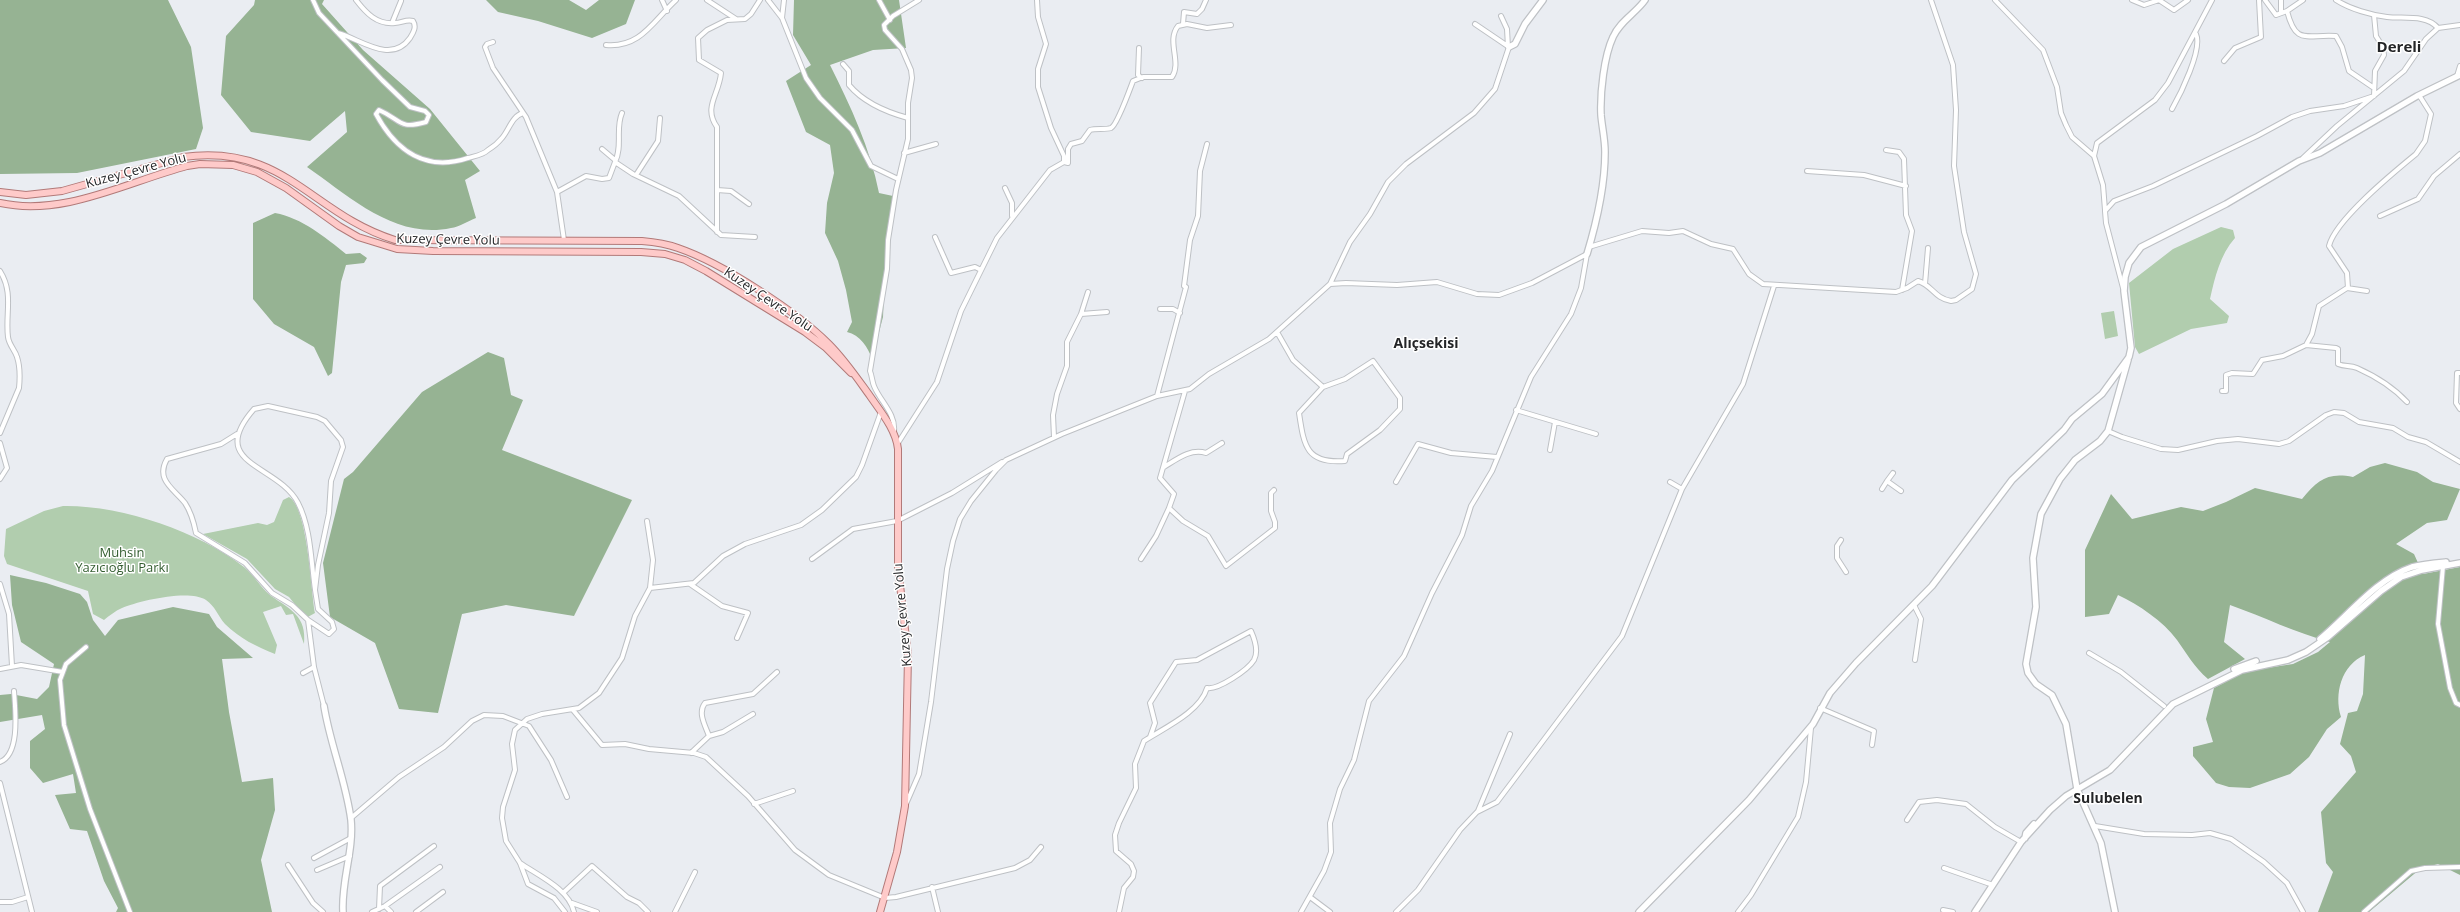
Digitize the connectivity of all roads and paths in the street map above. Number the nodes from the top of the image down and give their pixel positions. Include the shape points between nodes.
1 (313, 0) edge
2 (356, 0) edge
3 (662, 0) edge
4 (676, 0) edge
5 (706, 0) edge
6 (760, 0) edge
7 (768, 0) edge
8 (784, 0) edge
9 (879, 0) edge
10 (919, 0) edge
11 (1037, 0) edge
12 (1206, 0) edge
13 (1543, 0) edge
14 (1645, 0) edge
15 (1931, 0) edge
16 (1995, 0) edge
17 (2132, 0) edge
18 (2188, 0) edge
19 (2212, 0) edge
20 (2259, 0) edge
21 (2265, 0) edge
22 (2281, 0) edge
23 (2303, 0) edge
24 (2336, 0) edge
25 (401, 1) edge
26 (667, 12) junction
27 (2287, 12) junction
28 (2281, 13) junction
29 (2374, 15) junction
30 (1501, 16) dead end
31 (782, 18) junction
32 (736, 19) junction
33 (890, 20) junction
34 (392, 23) junction
35 (1184, 24) junction
36 (1475, 24) dead end
37 (1231, 25) dead end
38 (2460, 25) edge
39 (2438, 28) junction
40 (337, 33) junction
41 (2196, 34) junction
42 (493, 42) dead end
43 (606, 45) dead end
44 (1509, 47) junction
45 (1139, 48) dead end
46 (2224, 61) dead end
47 (843, 64) dead end
48 (2460, 66) edge
49 (2459, 75) edge
50 (1142, 78) junction
51 (2374, 88) junction
52 (2419, 95) junction
53 (2374, 96) junction
54 (2172, 109) dead end
55 (523, 113) junction
56 (622, 113) dead end
57 (660, 118) dead end
58 (908, 118) junction
59 (936, 144) dead end
60 (1207, 144) dead end
61 (602, 149) dead end
62 (1886, 150) dead end
63 (904, 153) junction
64 (2460, 154) edge
65 (2094, 156) junction
66 (615, 161) junction
67 (2299, 161) junction
68 (1064, 162) junction
69 (1807, 170) dead end
70 (636, 175) junction
71 (898, 179) junction
72 (1906, 186) junction
73 (1005, 188) dead end
74 (718, 190) junction
75 (0, 192) edge
76 (557, 192) junction
77 (0, 203) edge
78 (749, 204) dead end
79 (2105, 211) junction
80 (2380, 216) dead end
81 (1012, 217) junction
82 (717, 232) junction
83 (755, 237) dead end
84 (935, 237) dead end
85 (564, 240) junction
86 (1589, 246) junction
87 (1928, 248) dead end
88 (1587, 254) junction
89 (981, 270) junction
90 (0, 271) edge
91 (1330, 284) junction
92 (1925, 284) junction
93 (1774, 286) junction
94 (2348, 288) junction
95 (1902, 290) junction
96 (2124, 291) junction
97 (2367, 291) dead end
98 (1088, 292) dead end
99 (1160, 309) dead end
100 (1107, 312) dead end
101 (1180, 313) junction
102 (1081, 314) junction
103 (1277, 332) junction
104 (2306, 345) junction
105 (2129, 357) junction
106 (2460, 373) edge
107 (854, 375) junction
108 (1323, 387) junction
109 (1185, 391) junction
110 (2222, 391) dead end
111 (1157, 396) junction
112 (2407, 402) dead end
113 (2460, 409) edge
114 (1516, 410) junction
115 (881, 412) junction
116 (1555, 422) junction
117 (2108, 431) junction
118 (0, 433) edge
119 (237, 434) junction
120 (893, 434) junction
121 (1596, 434) dead end
122 (1054, 437) junction
123 (0, 443) edge
124 (898, 443) junction
125 (1222, 443) dead end
126 (1550, 450) dead end
127 (1497, 457) junction
128 (1006, 460) junction
129 (2460, 462) edge
130 (1164, 467) junction
131 (1893, 473) dead end
132 (0, 479) edge
133 (1887, 481) junction
134 (1396, 482) dead end
135 (1670, 482) dead end
136 (1682, 489) junction
137 (1882, 489) dead end
138 (1274, 490) dead end
139 (1901, 491) dead end
140 (1169, 508) junction
141 (647, 521) dead end
142 (897, 521) junction
143 (1841, 540) dead end
144 (812, 559) dead end
145 (1141, 559) dead end
146 (2460, 559) edge
147 (2460, 563) edge
148 (2443, 566) junction
149 (1846, 572) dead end
150 (0, 584) edge
151 (690, 584) junction
152 (650, 588) junction
153 (315, 590) junction
154 (1914, 605) junction
155 (308, 620) junction
156 (737, 638) dead end
157 (86, 647) dead end
158 (2089, 653) dead end
159 (1915, 660) dead end
160 (12, 666) junction
161 (1, 667) edge
162 (314, 667) junction
163 (63, 672) junction
164 (778, 672) dead end
165 (303, 673) dead end
166 (2207, 685) junction
167 (14, 691) dead end
168 (2460, 705) edge
169 (324, 706) joint
170 (2164, 706) junction
171 (1820, 708) junction
172 (573, 710) junction
173 (753, 714) dead end
174 (522, 721) junction
175 (1813, 724) junction
176 (1510, 734) dead end
177 (709, 736) junction
178 (1150, 737) junction
179 (1872, 745) dead end
180 (691, 753) junction
181 (0, 762) edge
182 (0, 782) edge
183 (2077, 788) junction
184 (793, 791) dead end
185 (567, 797) dead end
186 (754, 804) junction
187 (905, 806) junction
188 (1477, 812) junction
189 (351, 818) junction
190 (1907, 820) dead end
191 (2094, 826) junction
192 (352, 838) junction
193 (2023, 840) junction
194 (434, 846) dead end
195 (1041, 847) dead end
196 (350, 856) junction
197 (314, 858) dead end
198 (520, 863) junction
199 (288, 865) dead end
200 (440, 867) dead end
201 (2460, 867) edge
202 (1944, 868) dead end
203 (317, 870) dead end
204 (695, 872) dead end
205 (1993, 885) junction
206 (932, 887) junction
207 (443, 892) dead end
208 (563, 893) junction
209 (28, 897) junction
210 (1310, 897) junction
211 (885, 898) junction
212 (0, 902) edge
213 (572, 903) junction
214 (385, 906) junction
215 (379, 909) junction
216 (1943, 910) dead end
217 (32, 912) edge
218 (130, 912) edge
219 (323, 912) edge
220 (343, 912) edge
221 (372, 912) edge
222 (391, 912) edge
223 (416, 912) edge
224 (565, 912) edge
225 (574, 912) edge
226 (597, 912) edge
227 (648, 912) edge
228 (675, 912) edge
229 (880, 912) edge
230 (938, 912) edge
231 (1119, 912) edge
232 (1301, 912) edge
233 (1330, 912) edge
234 (1396, 912) edge
235 (1639, 912) edge
236 (1738, 912) edge
237 (1953, 912) edge
238 (1975, 912) edge
239 (2116, 912) edge
240 (2303, 912) edge
241 (2364, 912) edge

1 - 40 street via 319,13
2 - 34 street via 372,17
3 - 26 street
4 - 26 street
5 - 32 street
6 - 32 street via 749,16
7 - 31 street
8 - 31 street
9 - 33 street
10 - 33 street
11 - 68 street via 1038,17 1046,44 1038,69 1038,87
12 - 35 street via 1197,14 1184,12
13 - 44 street via 1525,24 1515,44
14 - 86 street via 1618,29 1609,51 1601,97 1605,151 1596,225
15 - 92 street via 1953,65 1956,110 1954,166 1964,232 1977,279 1972,289 1951,301 1935,295
16 - 65 street via 2043,50 2058,87 2061,114 2066,125 2072,137
17 - 18 street via 2144,5 2159,0 2174,10
19 - 41 street
20 - 46 street via 2261,37 2235,48
21 - 28 street via 2273,14
22 - 28 street
23 - 27 street
24 - 29 street
25 - 34 street
26 - 43 street via 631,43 619,46
27 - 28 street
27 - 51 street via 2291,29 2299,35 2336,36 2342,46 2349,71
29 - 39 street via 2419,18 2430,21
29 - 51 street via 2376,36 2383,47 2384,55 2375,71
30 - 44 street via 1507,29
31 - 71 street via 806,78 820,98 852,130 871,166
32 - 74 street via 722,23 698,38 700,60 721,73 720,86 710,108 712,120 717,127
33 - 58 street via 884,25 885,30 902,49 911,70
34 - 40 street via 413,21 414,28 407,42 398,49 387,51 373,48
35 - 37 street via 1207,28
35 - 50 street via 1178,26 1175,33 1176,70 1172,77
36 - 44 street
38 - 39 street
39 - 53 street via 2404,71
40 - 55 street via 410,107 424,111 429,116 426,122 410,127 396,122 379,110 376,114 384,130 411,156 434,162 456,162 486,152 502,138 517,115
41 - 54 street via 2196,53 2185,85
41 - 65 street via 2168,84 2155,100 2097,142
42 - 55 street via 485,48 487,55
44 - 91 street via 1495,89 1474,113 1406,164 1388,182 1350,242
45 - 50 street via 1138,75
47 - 58 street via 849,71 849,85 860,97 880,108
48 - 49 street
49 - 52 street
50 - 68 street via 1133,81 1125,105 1113,126 1088,131 1082,141 1069,146 1068,161
51 - 53 street
52 - 67 street via 2320,153
52 - 94 street via 2431,114 2425,142 2416,154 2344,221 2331,239 2329,246 2347,272
53 - 67 street
53 - 79 street via 2344,106 2310,111 2292,117 2153,186 2114,200
55 - 76 street
56 - 66 street via 619,120 619,148
57 - 70 street via 658,141
58 - 63 street via 908,139
59 - 63 street
60 - 101 street via 1200,171 1198,216 1190,240 1184,274 1186,287
61 - 66 street
62 - 72 street via 1902,155
63 - 71 street
64 - 80 street via 2434,176 2418,199
65 - 79 street via 2103,185
66 - 70 street
66 - 76 street via 609,178 586,176
67 - 96 street via 2226,204 2141,247 2129,263
68 - 81 street via 1050,170
69 - 72 street via 1864,175
70 - 82 street via 679,196
71 - 120 street via 888,240 887,269 870,371 874,386 887,407 894,426
72 - 95 street via 1906,215 1912,231
73 - 81 street via 1012,202
74 - 78 street via 731,191
74 - 82 street
75 - 85 main road, Kuzey Çevre Yolu via 45,194 183,157 200,154 235,156 275,170 358,225 395,240
76 - 85 street
77 - 107 main road, Kuzey Çevre Yolu via 34,207 51,205 187,166 233,165 270,178 358,237 397,249 448,252 641,252 665,254 685,260 781,316 824,347
79 - 96 street via 2106,224
81 - 89 street via 997,238
82 - 83 street via 734,238
84 - 89 street via 950,272 975,267
85 - 107 main road, Kuzey Çevre Yolu via 642,241 666,244 693,254 798,317 829,344
86 - 88 street
86 - 93 street via 1642,231 1683,231 1702,240 1733,249 1756,280
87 - 92 street
88 - 91 street via 1532,283 1499,295 1477,294 1437,282 1398,285
88 - 114 street via 1581,288 1571,314 1531,377
89 - 124 street via 961,311 938,382
90 - 118 street via 10,298 8,340 17,357 20,380
91 - 103 street
92 - 95 street via 1914,281
93 - 95 street via 1880,292
93 - 136 street via 1743,384
94 - 97 street
94 - 104 street via 2319,306 2312,334
96 - 105 street via 2131,337
98 - 102 street
99 - 101 street via 1173,309
100 - 102 street
101 - 111 street
102 - 122 street via 1067,342 1067,366 1053,415
103 - 108 street via 1293,360
103 - 109 street
104 - 110 street via 2279,357 2262,360 2253,374 2226,375 2226,391
104 - 112 street via 2336,348 2338,364 2345,367 2353,366 2373,376 2396,390
105 - 117 street
105 - 154 street via 2102,394 2072,419 2064,430 2012,480 1932,586
106 - 113 street via 2457,373 2456,404
107 - 115 main road, Kuzey Çevre Yolu
108 - 108 street via 1345,379 1373,361 1400,398 1400,409 1380,430 1347,454 1345,461 1332,462 1312,455 1306,447 1299,413
109 - 111 street
109 - 130 street
111 - 122 street
114 - 116 street
114 - 127 street
115 - 120 main road, Kuzey Çevre Yolu
115 - 151 street via 856,477 822,510 800,524 745,544 723,556
116 - 121 street
116 - 126 street
117 - 129 street via 2161,449 2178,450 2238,439 2279,444 2334,412 2344,413 2360,422 2393,428 2408,437 2426,442
117 - 183 street via 2100,441 2075,460 2048,500 2036,532 2033,558 2036,607 2027,669 2036,684 2052,696 2061,710 2070,742
119 - 153 street via 236,443 244,459 267,473 298,503 304,523
119 - 153 street via 254,409 268,406 325,421 341,440 343,447 332,481
119 - 155 street via 221,444 167,459 163,465 167,486 184,502 196,533 245,563 272,593 292,605
120 - 124 main road, Kuzey Çevre Yolu
122 - 128 street
123 - 132 street via 7,468
124 - 142 main road, Kuzey Çevre Yolu
125 - 130 street via 1206,453 1192,452
127 - 134 street via 1451,453 1418,444
127 - 210 street via 1471,506 1462,536 1432,593 1404,656 1369,701 1354,760 1340,789 1332,815 1331,852
128 - 142 street via 952,493
128 - 187 street via 971,501 960,519 953,541 919,774
130 - 140 street via 1161,480 1174,494
131 - 133 street
133 - 137 street
133 - 139 street
135 - 136 street
136 - 188 street via 1622,636 1497,802
138 - 140 street via 1271,493 1271,511 1275,528 1226,566 1208,536 1178,517
140 - 145 street via 1156,536
141 - 152 street via 653,560
142 - 144 street via 854,529
142 - 187 main road, Kuzey Çevre Yolu via 899,581 908,656
143 - 149 street via 1837,546 1837,558
146 - 166 street via 2412,567 2400,572 2375,589 2307,648 2287,656 2244,664
147 - 148 street
148 - 166 street via 2410,573 2394,581 2328,637 2306,652 2288,660 2254,666
148 - 168 street via 2438,624 2450,688 2456,703
150 - 160 street via 9,614
151 - 152 street
151 - 156 street via 722,606 748,613
152 - 172 street via 635,616 618,667 599,693 586,704
153 - 155 street via 318,609 334,626 333,632 325,633
154 - 159 street via 1921,619
154 - 171 street via 1856,663
155 - 162 street
157 - 163 street via 66,664
158 - 170 street via 2121,672
160 - 161 street
160 - 163 street via 22,665
162 - 165 street
162 - 169 street
163 - 218 street via 60,680 64,725 90,809
164 - 177 street via 753,694 705,703 702,706 702,720
166 - 170 street
166 - 183 street via 2166,709 2110,770
167 - 181 street via 16,731 8,753
169 - 189 street via 329,737 339,764
170 - 183 street via 2115,760
171 - 175 street
171 - 179 street via 1874,730
172 - 174 street via 542,714
172 - 180 street via 602,745 625,744
173 - 177 street via 723,732
174 - 185 street via 529,726 551,760
174 - 189 street via 484,715 472,721 444,747 399,777
174 - 198 street via 512,737 515,770 502,818 506,841
175 - 235 street via 1749,800
175 - 236 street via 1810,730 1806,782 1798,817
176 - 188 street
177 - 180 street
178 - 178 street via 1169,727 1199,703 1208,688 1212,689 1246,670 1255,660 1257,644 1251,631 1197,660 1176,662 1150,703 1155,723
178 - 231 street via 1144,741 1138,753 1135,764 1136,788 1116,835 1116,851 1131,864 1134,871 1133,877 1124,888
180 - 186 street via 713,762
182 - 209 street
183 - 191 street
183 - 193 street via 2058,802
184 - 186 street
186 - 211 street via 795,850 829,875
187 - 211 main road, Kuzey Çevre Yolu
188 - 234 street via 1460,830 1418,890
189 - 192 street
190 - 193 street via 1919,802 1958,801 1974,809 1995,827
191 - 239 street via 2101,843
191 - 240 street via 2144,834 2192,836 2210,833 2231,839 2287,882
192 - 196 street
192 - 197 street
193 - 205 street
194 - 215 street via 380,886
195 - 206 street via 1030,860 1015,868
196 - 203 street
196 - 220 street
198 - 208 street
198 - 224 street via 528,884 554,898
199 - 219 street via 313,903
200 - 214 street
201 - 241 street via 2411,871
202 - 205 street
204 - 228 street
205 - 238 street
206 - 211 street
206 - 230 street
207 - 223 street
208 - 213 street
208 - 227 street via 592,866
209 - 212 street via 12,902
209 - 217 street
210 - 232 street
210 - 233 street
211 - 229 main road, Kuzey Çevre Yolu
213 - 225 street
213 - 226 street
214 - 215 street
214 - 222 street
215 - 221 street
216 - 237 street

